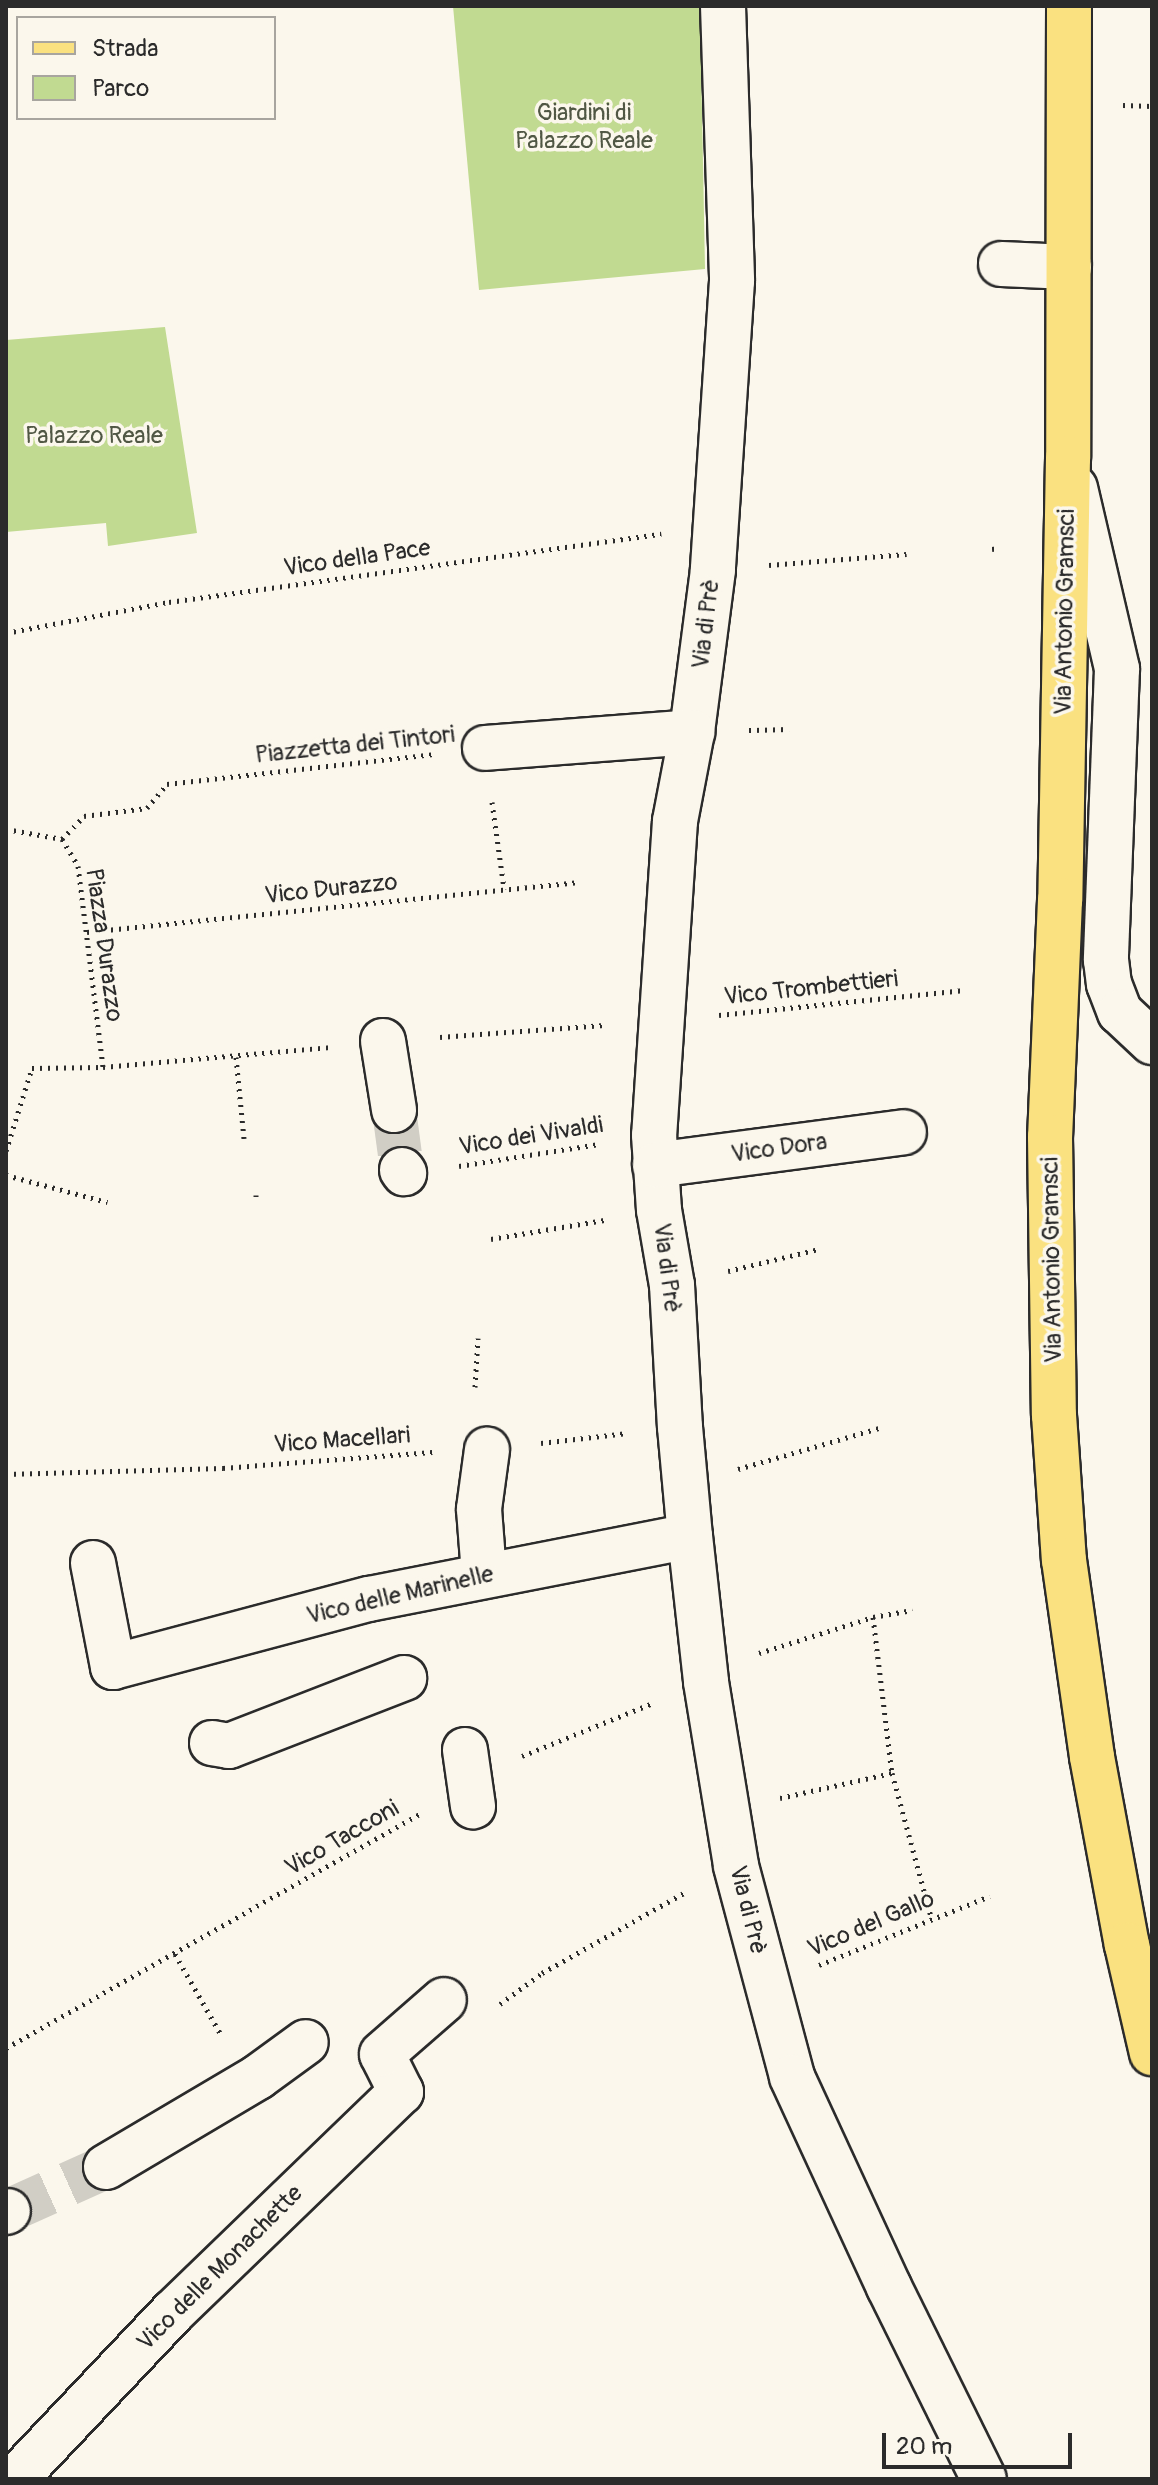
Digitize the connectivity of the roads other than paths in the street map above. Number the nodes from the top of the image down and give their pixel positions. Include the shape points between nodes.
1 (723, 6) edge
2 (1069, 6) edge
3 (1001, 264) dead end
4 (1069, 267) junction
5 (1068, 458) junction
6 (692, 732) junction
7 (485, 748) road end
8 (383, 1041) dead end
9 (1152, 1042) edge
10 (394, 1110) tunnel mouth
11 (904, 1132) dead end
12 (654, 1150) junction
13 (487, 1450) road end
14 (690, 1536) junction
15 (93, 1563) dead end
16 (484, 1574) junction
17 (404, 1678) dead end
18 (212, 1743) dead end
19 (465, 1750) dead end
20 (473, 1806) dead end
21 (444, 2000) dead end
22 (306, 2042) dead end
23 (1152, 2053) edge
24 (106, 2167) tunnel mouth
25 (15, 2479) edge
26 (984, 2479) edge

1 - 6 street, Via di Prè via 732,281 714,549
2 - 4 main road, Via Antonio Gramsci
3 - 4 street
4 - 5 main road, Via Antonio Gramsci
5 - 9 street, Via Antonio Gramsci via 1117,669 1109,984 1120,1012
5 - 23 main road, Via Antonio Gramsci via 1060,900 1050,1111 1054,1415 1064,1560 1092,1757
6 - 7 street
6 - 12 street, Via di Prè via 675,821
8 - 10 street
11 - 12 street, Vico Dora
12 - 14 street, Via di Prè via 672,1285
13 - 16 street via 479,1509
14 - 16 street, Vico delle Marinelle
14 - 26 street, Via di Prè via 736,1866 792,2077
15 - 16 street, Vico delle Marinelle via 113,1667
17 - 18 street via 229,1746
19 - 20 street, bridge
21 - 25 street, Vico delle Monachette via 371,2040 401,2092 173,2312
22 - 24 street via 258,2077

